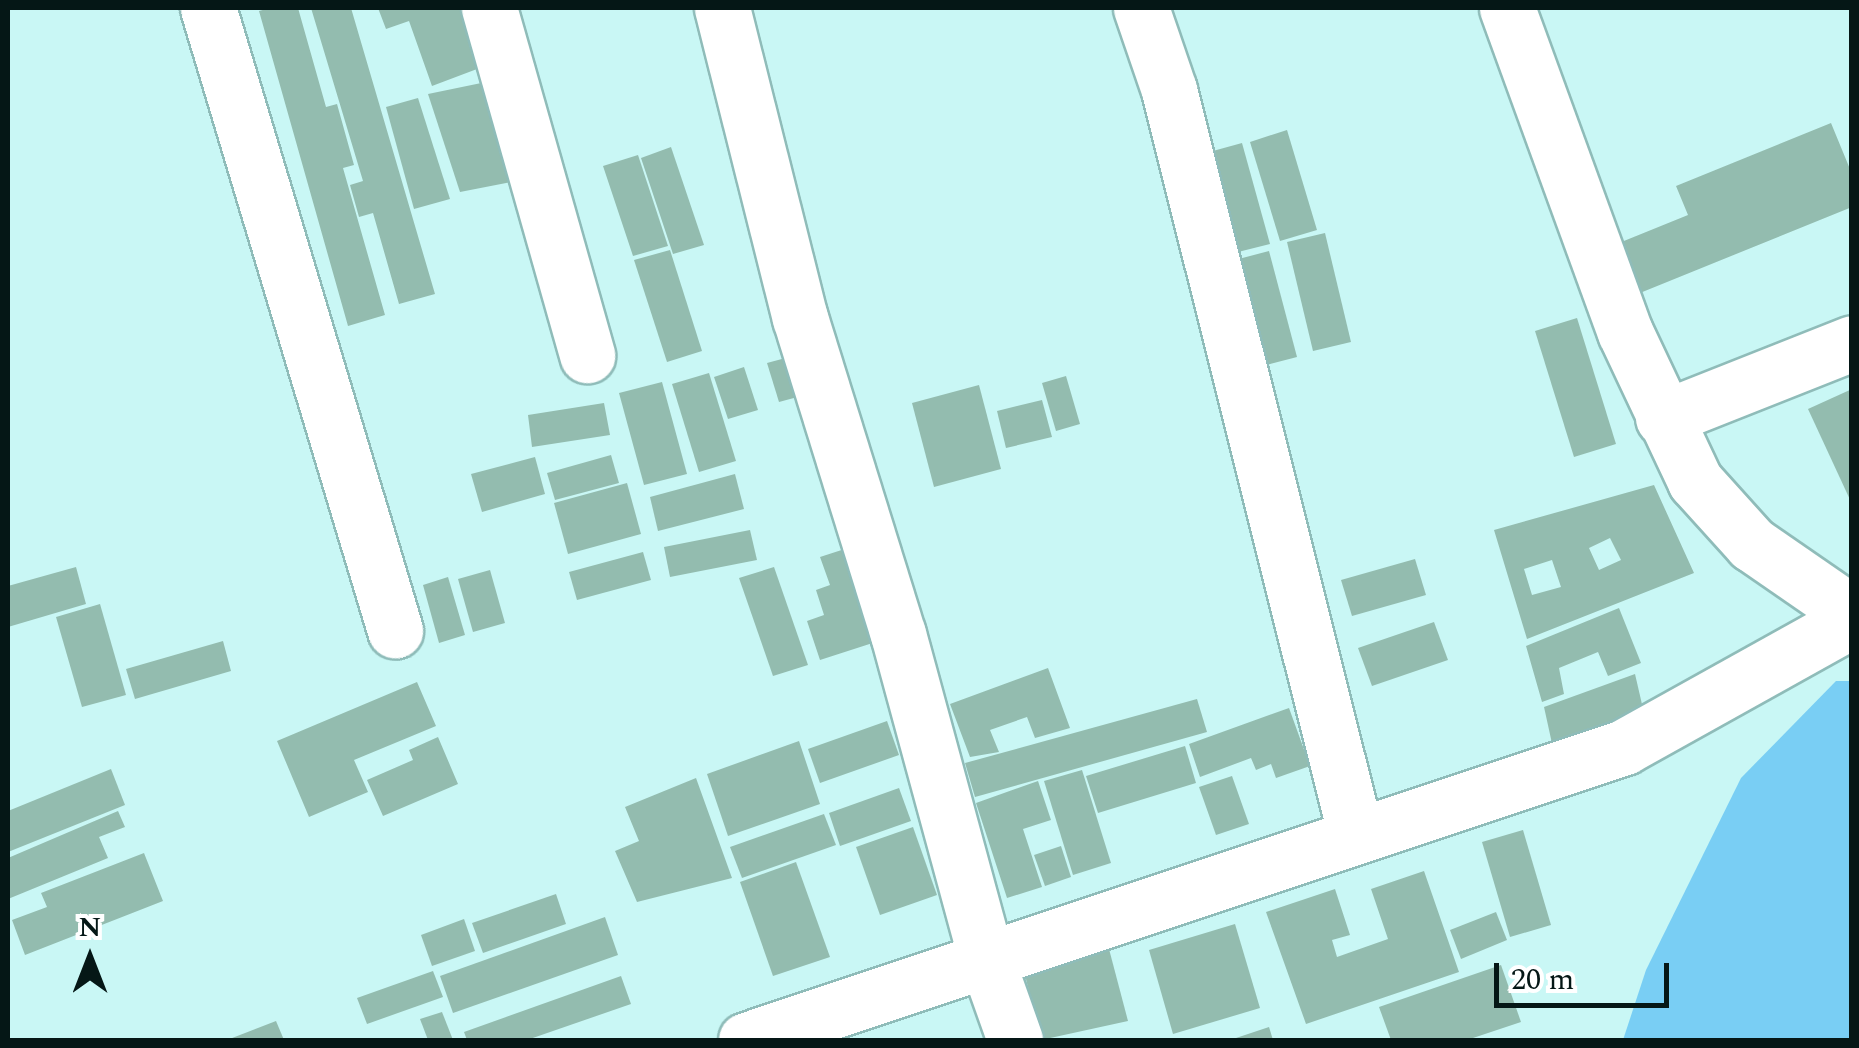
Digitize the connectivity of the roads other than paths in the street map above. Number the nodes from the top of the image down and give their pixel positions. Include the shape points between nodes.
1 (208, 8) edge
2 (489, 8) edge
3 (722, 8) edge
4 (1141, 8) edge
5 (1516, 10) edge
6 (1852, 344) edge
7 (587, 354) dead end
8 (1663, 418) junction
9 (1852, 612) edge
10 (1852, 620) edge
11 (395, 630) dead end
12 (1356, 836) junction
13 (986, 958) junction
14 (746, 1040) edge
15 (1015, 1040) edge

1 - 11 street
2 - 7 street
3 - 13 street via 800,318 898,634
4 - 12 street via 1169,90
5 - 8 street via 1625,332
6 - 8 street
8 - 9 street via 1695,481 1752,544
10 - 12 street via 1624,747
12 - 13 street
13 - 14 street
13 - 15 street

